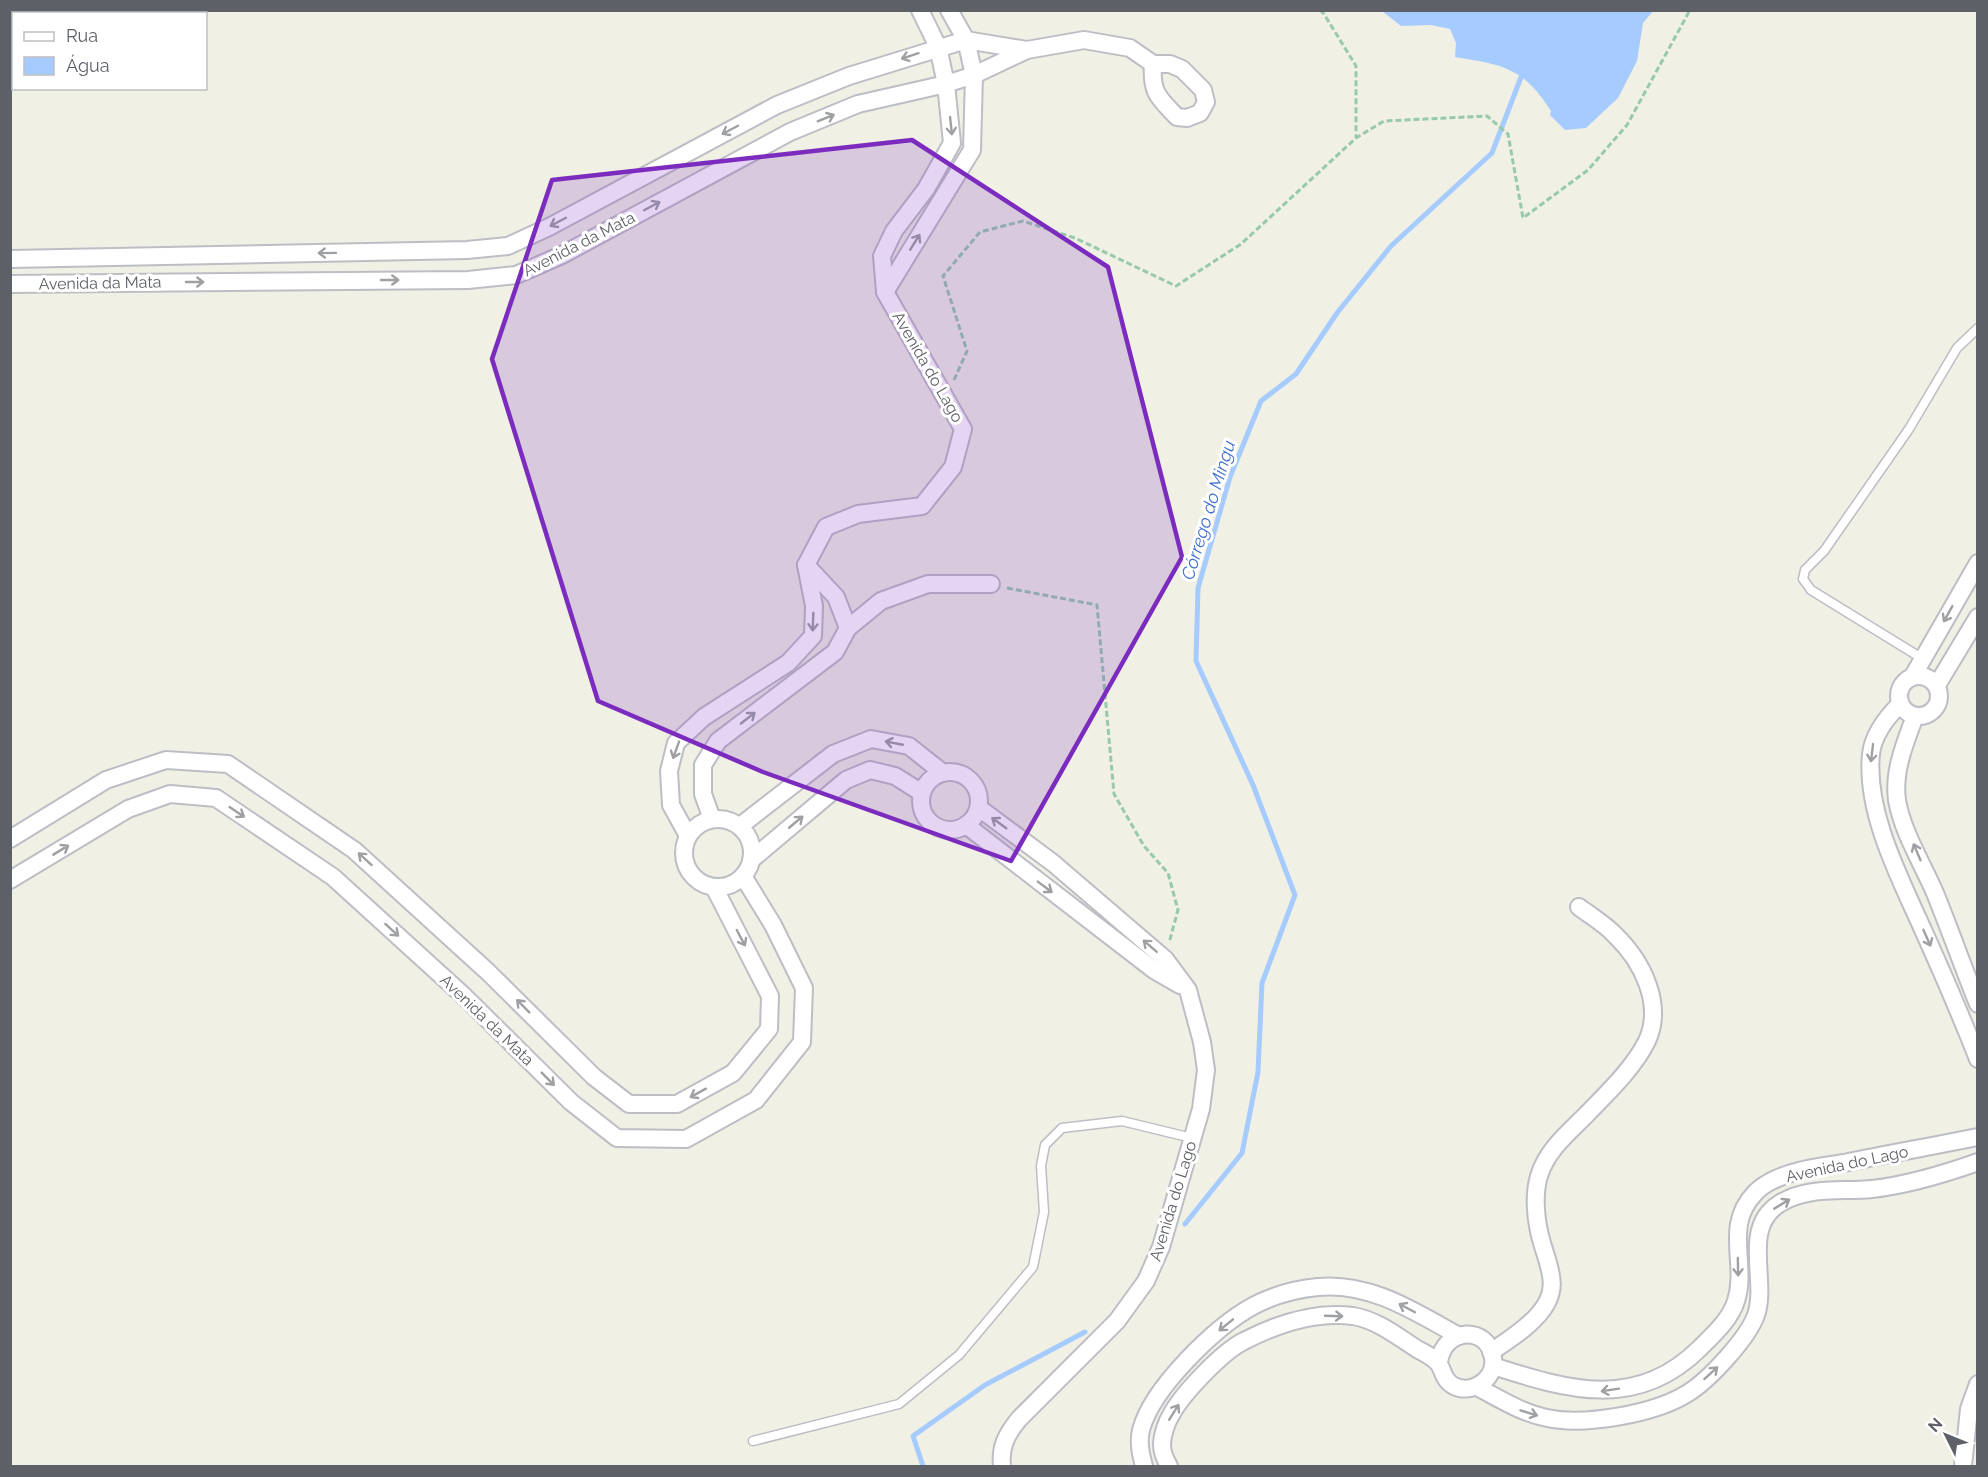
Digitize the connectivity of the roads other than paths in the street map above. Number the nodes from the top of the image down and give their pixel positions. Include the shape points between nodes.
1 (920, 10) edge
2 (949, 10) edge
3 (966, 40) junction
4 (939, 47) junction
5 (1027, 50) junction
6 (1153, 64) dead end
7 (974, 75) junction
8 (946, 84) junction
9 (10, 259) edge
10 (10, 284) edge
11 (885, 292) junction
12 (1977, 328) edge
13 (806, 564) junction
14 (1977, 564) edge
15 (991, 584) road end
16 (1977, 617) edge
17 (848, 628) junction
18 (1923, 659) junction
19 (1913, 676) junction
20 (1936, 685) junction
21 (1900, 704) junction
22 (1915, 716) junction
23 (943, 773) junction
24 (922, 793) junction
25 (979, 808) junction
26 (712, 819) junction
27 (966, 825) junction
28 (740, 826) junction
29 (688, 836) junction
30 (10, 839) edge
31 (751, 860) junction
32 (743, 876) junction
33 (10, 880) edge
34 (714, 886) junction
35 (1579, 907) dead end
36 (1188, 990) junction
37 (1977, 1004) edge
38 (1977, 1059) edge
39 (1977, 1137) edge
40 (1192, 1138) junction
41 (1977, 1162) edge
42 (1459, 1336) junction
43 (1492, 1359) junction
44 (1439, 1362) junction
45 (1977, 1384) edge
46 (1477, 1386) junction
47 (753, 1441) dead end
48 (1002, 1467) edge
49 (1144, 1467) edge
50 (1169, 1467) edge
51 (1964, 1467) edge

1 - 4 street, Avenida do Lago
2 - 3 street, Avenida do Lago
3 - 4 street, Avenida da Mata
3 - 5 street
3 - 7 street, Avenida do Lago
4 - 8 street, Avenida do Lago
4 -> 9 street, Avenida da Mata via 849,76 777,105 508,246
5 - 6 street via 1084,40 1130,48
5 - 7 street, Avenida da Mata
7 - 8 street, Avenida da Mata
11 -> 7 street, Avenida do Lago via 972,150
10 -> 8 street, Avenida da Mata via 468,280 516,275 562,255 790,132 858,104
8 -> 11 street, Avenida do Lago via 952,143 882,256
11 - 13 street, Avenida do Lago via 963,429 953,467 922,506 858,514 826,527
12 - 18 lane via 1957,348 1909,429 1824,551 1805,570 1803,579 1811,590
13 - 17 street via 836,597
13 -> 29 street via 814,606 813,636 788,663 704,717 676,743 669,771 671,805
14 -> 18 street
15 - 17 street via 928,584 881,601
16 - 20 street
26 -> 17 street via 703,794 703,765 718,741 835,652
18 - 19 street
19 - 20 street via 1926,677
19 - 21 street via 1902,684
20 - 22 street via 1939,698 1934,710
21 - 22 street
21 -> 38 street via 1887,717 1871,754 1875,805 1902,884
37 -> 22 street via 1897,799 1901,751
23 - 24 street via 934,777
23 - 25 street via 963,774 971,780 977,788
23 -> 28 street via 909,746 872,739 833,754
24 - 27 street via 924,813 937,827 947,830
31 -> 24 street via 846,780 862,773 870,770 895,776
25 - 27 street
36 -> 25 street, Avenida do Lago via 1165,959 1053,863
26 - 28 street
26 - 29 street via 702,822
27 -> 36 street via 1154,970
28 - 31 street via 752,848
29 - 34 street via 684,848 687,869 703,884
34 -> 30 street, Avenida da Mata via 770,996 769,1029 733,1073 677,1104 629,1104 594,1077 488,972 354,850 228,764 166,760 106,780
31 - 32 street
33 -> 32 street, Avenida da Mata via 128,810 170,794 216,798 333,877 465,997 571,1102 617,1138 686,1139 756,1100 802,1042 804,988
32 - 34 street via 734,883
35 - 43 street via 1613,932 1638,963 1652,999 1653,1024 1640,1054 1550,1152 1539,1176 1536,1207 1551,1266 1550,1295 1539,1315
36 - 40 street, Avenida do Lago via 1206,1070
39 -> 43 street, Avenida do Lago via 1787,1174 1755,1191 1737,1227 1736,1301 1710,1338 1672,1372 1634,1386 1601,1392 1544,1383
40 - 47 lane via 1122,1121 1062,1128 1045,1145 1041,1166 1044,1212 1033,1267 959,1355 899,1404
40 - 48 street, Avenida do Lago via 1161,1247 1146,1281 1117,1321 1018,1419 1003,1443
46 -> 41 street, Avenida do Lago via 1521,1410 1549,1419 1592,1420 1644,1412 1689,1393 1727,1358 1751,1328 1760,1302 1759,1239 1768,1213 1779,1204 1815,1191 1873,1189 1938,1176
42 - 43 street, Avenida do Lago via 1476,1336 1484,1341
42 - 44 street via 1444,1346
42 -> 49 street, Avenida do Lago via 1388,1297 1360,1289 1319,1287 1277,1295 1238,1315 1212,1336 1156,1396 1141,1431 1139,1446
43 - 46 street via 1485,1381
44 - 46 street, Avenida do Lago via 1440,1371 1451,1385 1469,1389
50 -> 44 street, Avenida do Lago via 1162,1447 1165,1430 1170,1415 1187,1393 1241,1342 1282,1324 1324,1315 1354,1316 1378,1323
45 - 51 street via 1970,1409

